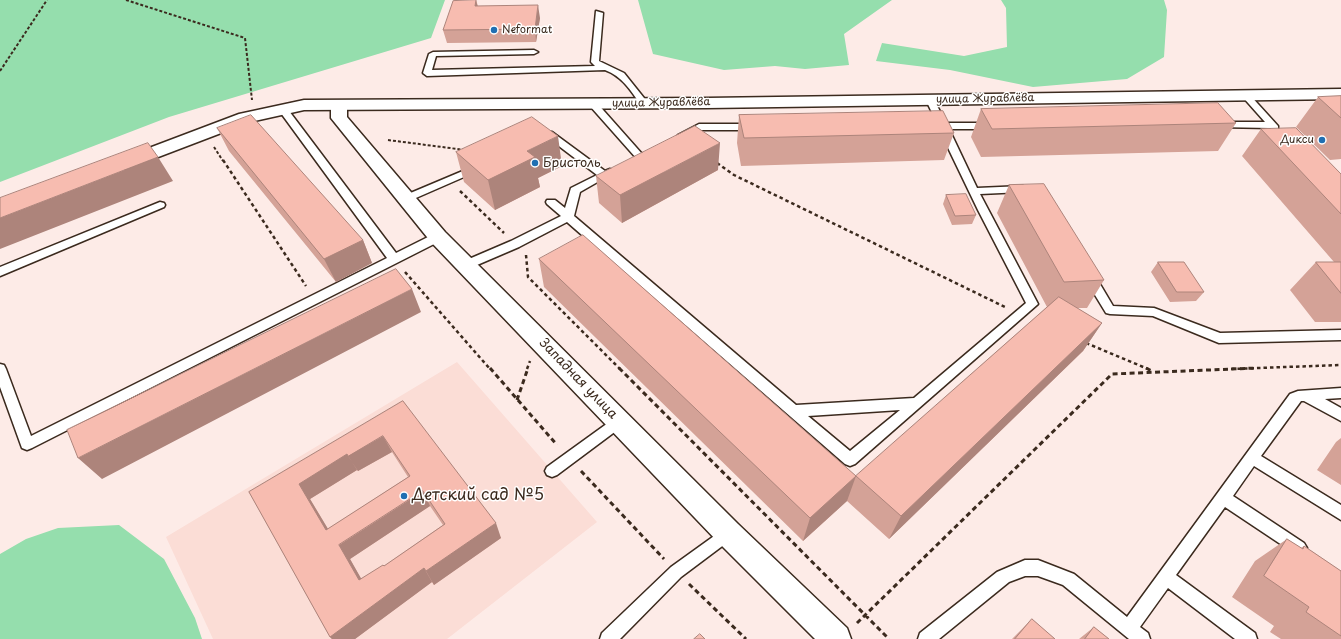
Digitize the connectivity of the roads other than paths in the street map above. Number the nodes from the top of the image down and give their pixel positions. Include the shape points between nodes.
1 (600, 13) dead end
2 (534, 52) dead end
3 (603, 68) junction
4 (1341, 94) edge
5 (1245, 95) junction
6 (930, 100) junction
7 (644, 103) junction
8 (593, 104) junction
9 (339, 106) junction
10 (283, 109) junction
11 (1210, 125) edge
12 (1272, 125) junction
13 (927, 126) edge
14 (943, 126) junction
15 (998, 126) edge
16 (762, 127) edge
17 (1282, 136) edge
18 (536, 140) edge
19 (674, 140) edge
20 (628, 163) edge
21 (484, 165) edge
22 (110, 169) edge
23 (616, 169) edge
24 (604, 175) junction
25 (1036, 189) edge
26 (974, 191) junction
27 (404, 198) junction
28 (551, 202) dead end
29 (160, 205) dead end
30 (568, 217) junction
31 (438, 237) junction
32 (394, 259) junction
33 (466, 265) junction
34 (1086, 270) edge
35 (0, 272) edge
36 (1341, 335) edge
37 (0, 368) edge
38 (1341, 393) edge
39 (1307, 396) junction
40 (916, 403) junction
41 (793, 411) junction
42 (1341, 415) edge
43 (619, 421) junction
44 (1253, 458) junction
45 (552, 471) dead end
46 (1223, 498) junction
47 (1341, 513) edge
48 (728, 533) junction
49 (1308, 555) edge
50 (1166, 577) junction
51 (1128, 628) junction
52 (608, 639) edge
53 (836, 639) edge
54 (926, 639) edge
55 (1142, 639) edge
56 (1248, 639) edge

1 - 3 lane via 595,62
2 - 3 lane via 433,54 427,73
3 - 7 lane via 616,72 627,80
4 - 5 street, улица Журавлёва
5 - 6 street, улица Журавлёва
5 - 12 lane
6 - 7 street, улица Журавлёва
6 - 14 lane
7 - 8 street, улица Журавлёва
8 - 9 street, улица Журавлёва
8 - 20 lane via 644,155
9 - 10 street, улица Журавлёва
9 - 27 street, Западная улица via 339,118
10 - 22 street, улица Журавлёва via 254,116
10 - 32 lane
11 - 12 lane
12 - 17 lane
13 - 14 lane
14 - 15 lane
14 - 26 lane
16 - 19 lane via 699,127
18 - 24 lane via 548,134
21 - 27 lane
23 - 24 lane
24 - 30 lane via 575,190
25 - 26 lane
26 - 40 lane via 1032,304
27 - 31 street, Западная улица
28 - 30 lane
29 - 35 lane
30 - 33 lane
30 - 41 lane
31 - 32 lane
31 - 33 street, Западная улица
32 - 37 lane via 27,444
33 - 43 street, Западная улица
34 - 36 lane via 1110,310 1154,312 1218,338
38 - 39 lane
39 - 42 lane
39 - 44 lane via 1296,398
40 - 41 lane
40 - 41 lane via 850,460
43 - 45 lane
43 - 48 street, Западная улица
44 - 46 lane
44 - 47 lane
46 - 49 lane
46 - 50 lane
48 - 52 lane via 676,572
48 - 53 street, Западная улица
50 - 51 lane
50 - 56 lane
51 - 54 lane via 1068,579 1038,568 1025,568 1003,577
51 - 55 lane

